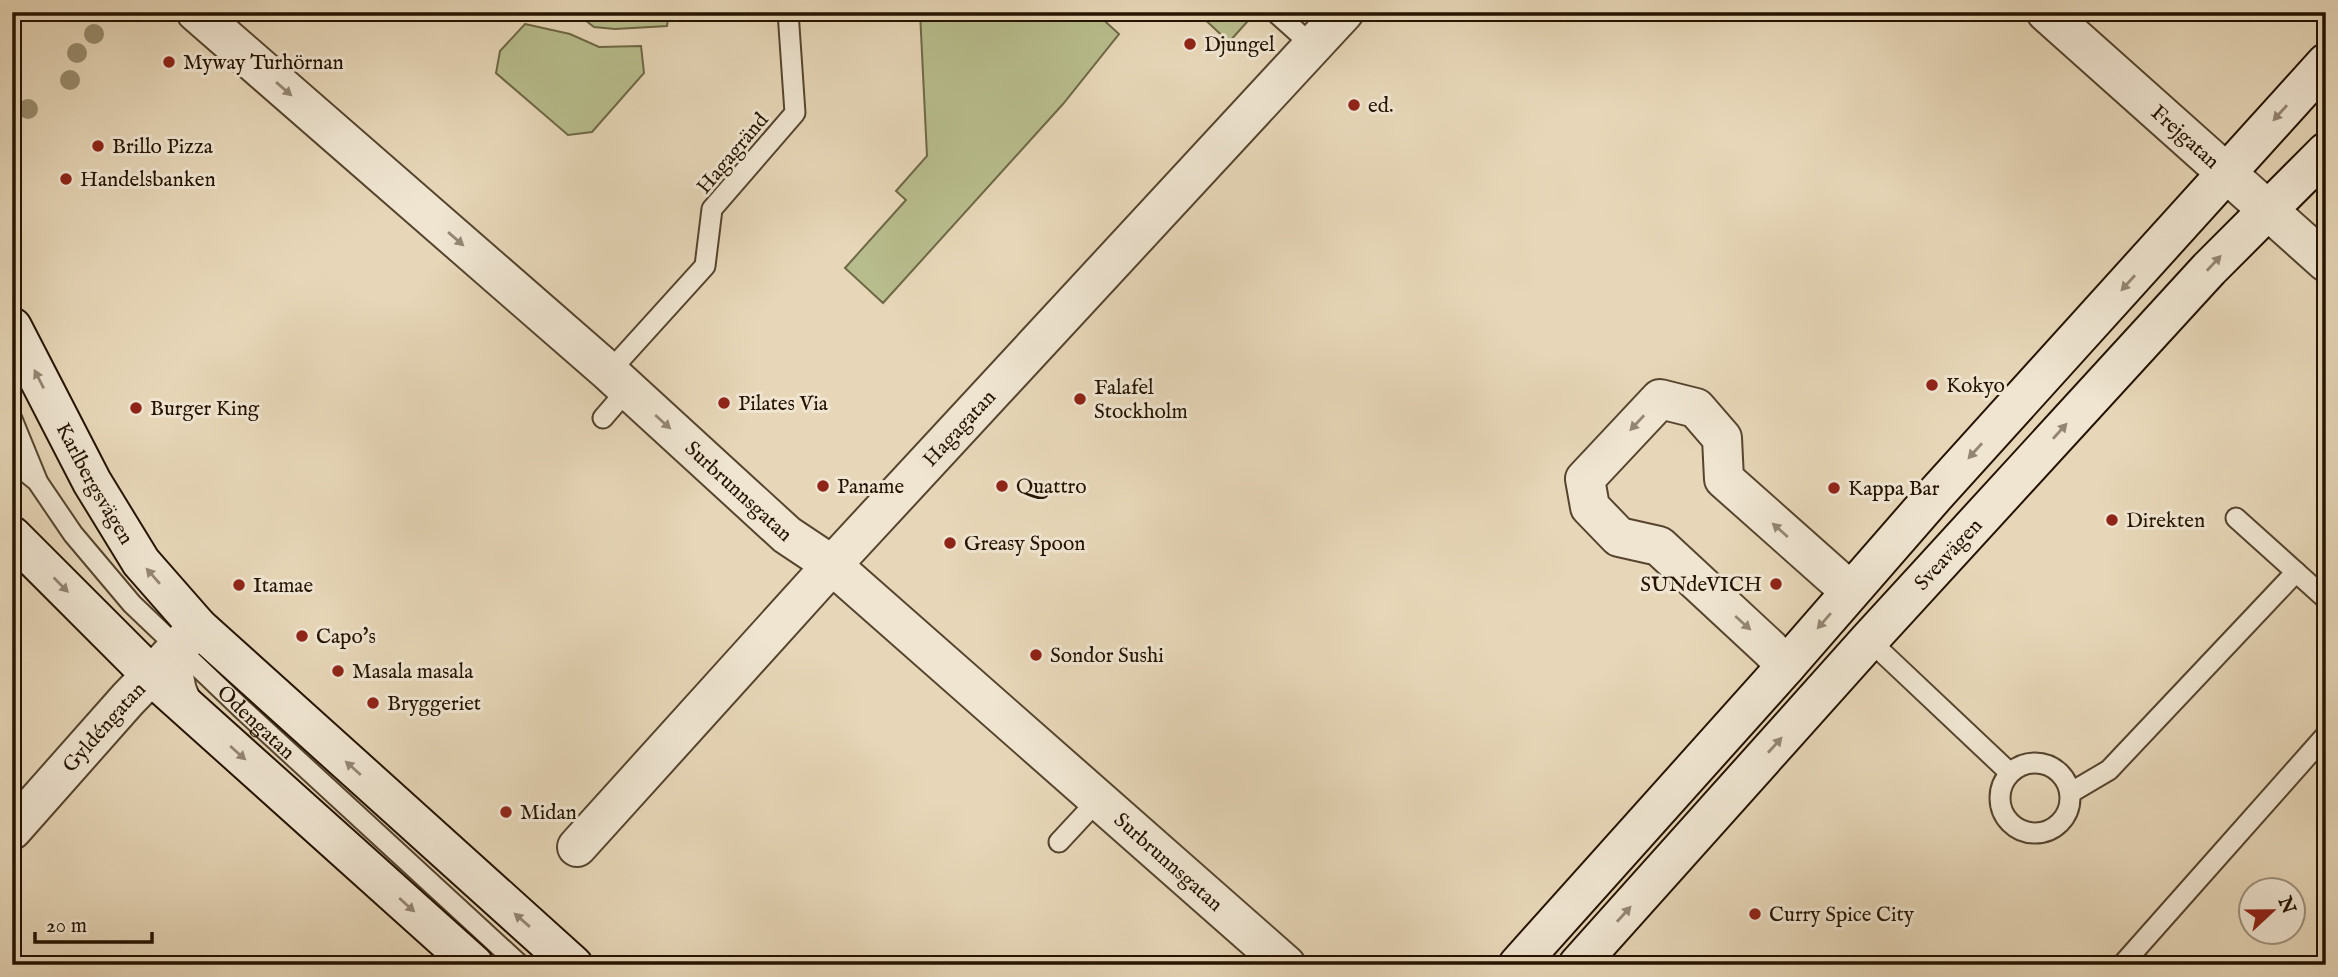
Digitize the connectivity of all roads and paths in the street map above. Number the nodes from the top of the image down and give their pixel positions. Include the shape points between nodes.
1 (196, 12) edge
2 (788, 12) edge
3 (1275, 12) edge
4 (1344, 12) edge
5 (2046, 12) edge
6 (1313, 46) junction
7 (2326, 63) edge
8 (2326, 152) edge
9 (2227, 171) junction
10 (2270, 210) junction
11 (2326, 262) edge
12 (12, 327) edge
13 (618, 381) junction
14 (603, 418) dead end
15 (12, 419) edge
16 (12, 461) edge
17 (37, 481) junction
18 (2236, 519) dead end
19 (12, 537) edge
20 (832, 565) junction
21 (2295, 572) junction
22 (1850, 592) junction
23 (124, 594) junction
24 (2326, 599) edge
25 (188, 637) junction
26 (1869, 640) junction
27 (1786, 666) junction
28 (151, 675) junction
29 (200, 719) junction
30 (2326, 735) edge
31 (2010, 773) junction
32 (2070, 793) junction
33 (1098, 800) junction
34 (12, 830) edge
35 (1059, 842) dead end
36 (577, 847) dead end
37 (474, 965) edge
38 (520, 965) edge
39 (573, 965) edge
40 (1286, 965) edge
41 (1518, 965) edge
42 (1578, 965) edge
43 (2122, 965) edge

1 -> 13 street, Surbrunnsgatan
2 - 13 lane, Hagagränd via 795,113 712,209 705,266
3 - 6 lane
4 - 6 street, Hagagatan
5 - 9 street, Frejgatan
6 - 20 street, Hagagatan
7 -> 9 street
8 - 10 street, Sveavägen
9 - 10 street, Frejgatan
9 -> 22 street
10 - 11 street, Frejgatan
26 -> 10 street, Sveavägen via 2209,269
25 -> 12 street, Karlbergsvägen via 93,482
13 - 14 lane, Hagagränd
13 -> 20 street, Surbrunnsgatan via 787,535
15 - 17 lane
16 - 17 lane, Odengatan
17 - 23 lane, Odengatan via 73,534
18 - 21 lane
19 -> 28 street, Odengatan
20 - 33 street, Surbrunnsgatan
20 - 36 street, Hagagatan
21 - 24 lane
21 - 32 lane via 2109,770
22 -> 27 street
22 -> 27 street via 1724,480 1723,438 1696,408 1660,399 1586,479 1590,507 1619,537 1658,546
23 - 25 lane, Odengatan
23 - 25 lane via 172,622
25 - 28 street, Gyldéngatan
25 - 29 lane via 186,688
25 - 38 lane, Odengatan
39 -> 25 street, Odengatan
26 - 31 lane
42 -> 26 street, Sveavägen
27 - 41 street
28 - 29 street, Odengatan
28 - 34 street, Gyldéngatan
29 -> 37 street, Odengatan
30 - 43 lane
31 - 32 lane via 2025,764 2045,763 2062,774
31 - 32 lane via 2000,800 2002,811 2017,829 2050,830 2066,815
33 - 35 lane
33 - 40 street, Surbrunnsgatan

